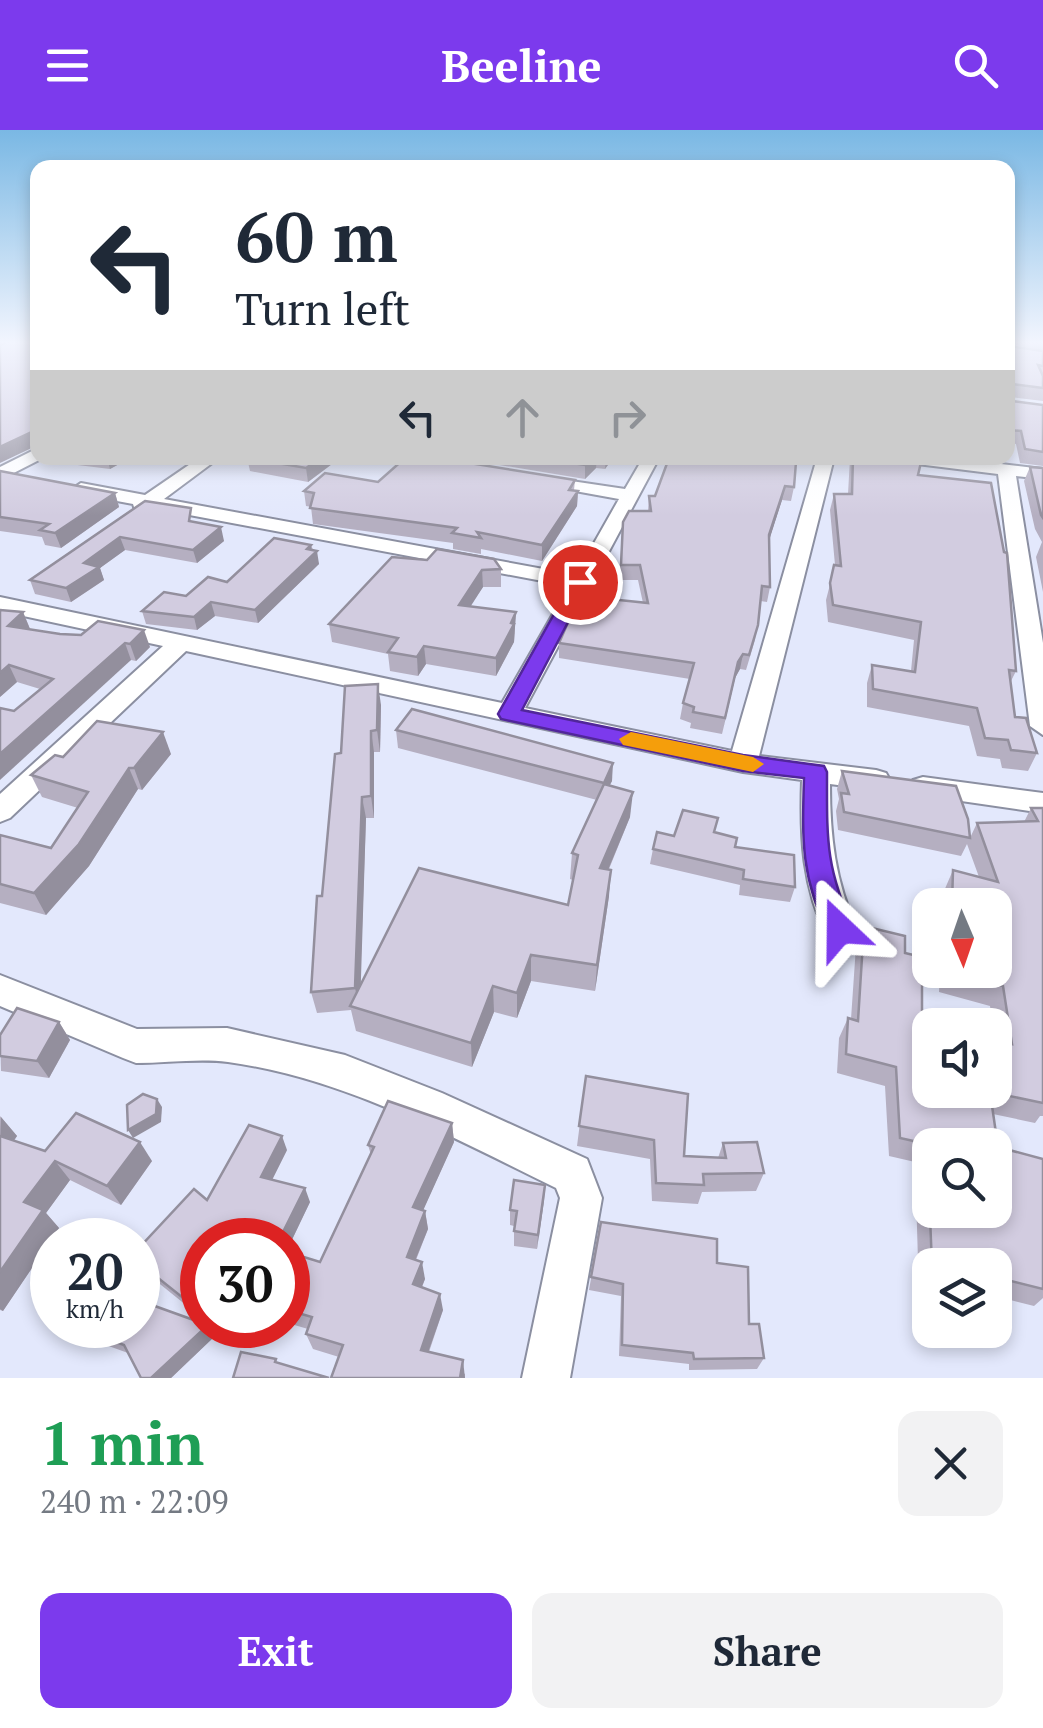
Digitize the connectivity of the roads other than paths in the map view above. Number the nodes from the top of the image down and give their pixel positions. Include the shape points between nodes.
1 (30, 458) edge
2 (200, 465) edge
3 (647, 465) edge
4 (824, 465) edge
5 (971, 465) edge
6 (1006, 469) junction
7 (1043, 474) edge
8 (0, 476) edge
9 (519, 476) edge
10 (29, 480) edge
11 (61, 485) edge
12 (629, 495) junction
13 (150, 501) junction
14 (120, 522) edge
15 (580, 582) junction
16 (30, 584) edge
17 (0, 604) edge
18 (183, 641) junction
19 (509, 714) junction
20 (1043, 726) edge
21 (743, 763) junction
22 (816, 772) junction
23 (1043, 803) edge
24 (0, 811) edge
25 (840, 929) dead end
26 (0, 990) edge
27 (546, 1378) edge

1 - 8 street
2 - 13 street
3 - 12 street
4 - 21 street
5 - 6 street
6 - 7 street
6 - 20 street
8 - 10 street
9 - 12 street
11 - 13 street
12 - 15 street
13 - 14 street
13 - 15 street
15 - 19 street
16 - 17 street
17 - 18 street
18 - 19 street
18 - 24 street
19 - 21 street
21 - 22 street
22 - 23 street
22 - 25 street via 814,852
26 - 27 street via 136,1046 227,1044 346,1073 572,1174 581,1198

